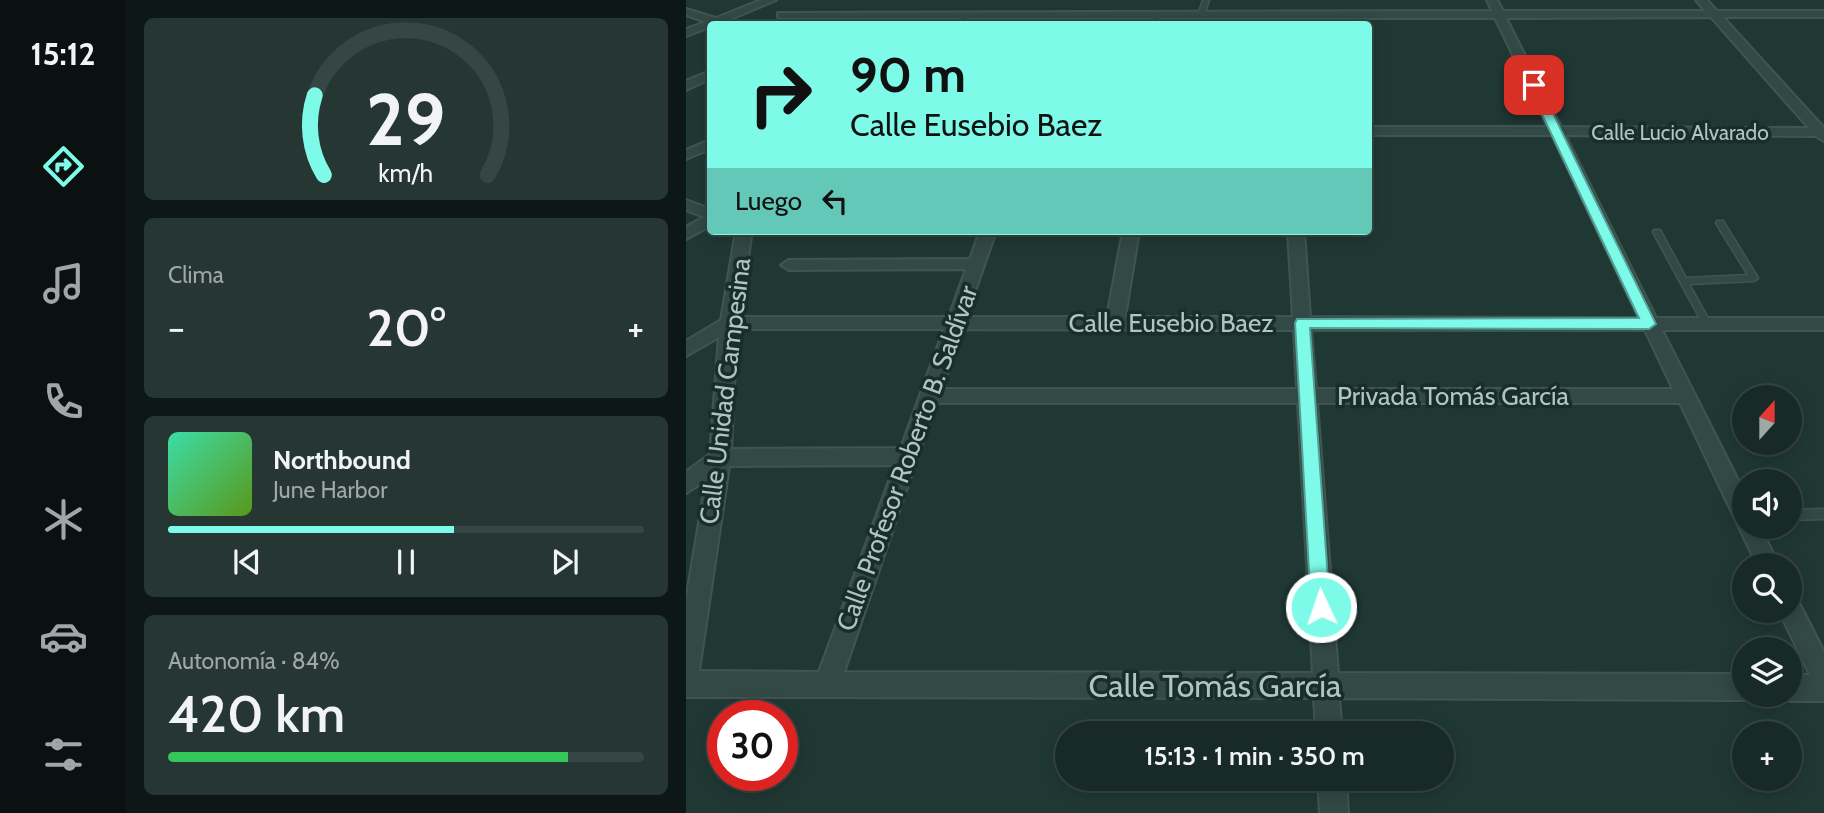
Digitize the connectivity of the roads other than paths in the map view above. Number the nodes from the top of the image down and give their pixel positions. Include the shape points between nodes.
1 (771, 0) edge
2 (783, 0) edge
3 (1076, 0) edge
4 (1206, 0) edge
5 (1284, 0) edge
6 (1492, 0) edge
7 (1701, 0) edge
8 (686, 12) edge
9 (1714, 14) junction
10 (1824, 14) edge
11 (1201, 15) junction
12 (1500, 15) junction
13 (963, 19) edge
14 (1069, 19) edge
15 (781, 20) edge
16 (1156, 20) edge
17 (1285, 20) edge
18 (716, 21) edge
19 (727, 21) edge
20 (707, 27) edge
21 (686, 33) edge
22 (707, 76) edge
23 (686, 86) edge
24 (1372, 131) edge
25 (1556, 132) junction
26 (1823, 133) edge
27 (707, 145) edge
28 (686, 155) edge
29 (686, 205) edge
30 (707, 213) edge
31 (707, 222) edge
32 (1720, 223) dead end
33 (1657, 232) dead end
34 (686, 234) edge
35 (743, 235) edge
36 (987, 235) edge
37 (1130, 235) edge
38 (1296, 235) edge
39 (976, 264) junction
40 (789, 265) dead end
41 (1684, 281) junction
42 (729, 323) junction
43 (1115, 323) junction
44 (1303, 323) junction
45 (956, 324) junction
46 (1649, 324) junction
47 (1707, 324) junction
48 (1824, 324) edge
49 (686, 349) edge
50 (928, 396) junction
51 (1685, 396) junction
52 (1308, 397) junction
53 (908, 456) junction
54 (720, 458) junction
55 (686, 484) edge
56 (1732, 492) edge
57 (1824, 514) edge
58 (1802, 515) edge
59 (1797, 623) edge
60 (686, 676) edge
61 (1824, 678) edge
62 (686, 684) edge
63 (827, 685) junction
64 (1326, 685) junction
65 (1732, 687) edge
66 (1802, 688) edge
67 (1824, 688) edge
68 (1328, 721) edge
69 (1333, 791) edge
70 (1334, 813) edge

1 - 19 street
2 - 15 street
3 - 14 street
4 - 11 lane
5 - 17 street
6 - 12 street
7 - 9 street
8 - 18 street
9 - 10 street
9 - 12 street
9 - 26 street
11 - 16 street
11 - 17 street
12 - 17 street
12 - 25 street
13 - 14 street
13 - 15 street
14 - 16 street
20 - 21 street
22 - 23 street
24 - 25 street, Calle Lucio Alvarado
25 - 26 street, Calle Lucio Alvarado
25 - 46 street
27 - 28 street
29 - 30 street
31 - 34 street
32 - 41 lane via 1754,278
33 - 41 lane
35 - 42 street, Calle Unidad Campesina
36 - 39 street, Calle Profesor Roberto B. Saldívar
37 - 43 street
38 - 44 street
39 - 40 street
39 - 45 street, Calle Profesor Roberto B. Saldívar
41 - 47 lane
42 - 45 street, Calle Eusebio Baez
42 - 49 street
42 - 54 street, Calle Unidad Campesina
43 - 44 street, Calle Eusebio Baez
43 - 45 street, Calle Eusebio Baez
44 - 46 street, Calle Eusebio Baez
44 - 52 street
45 - 50 street, Calle Profesor Roberto B. Saldívar
46 - 47 street, Calle Eusebio Baez
46 - 51 street
47 - 48 street, Calle Eusebio Baez
50 - 52 street, Privada Tomás García
50 - 53 street, Calle Profesor Roberto B. Saldívar
51 - 52 street, Privada Tomás García
51 - 56 street
52 - 64 street
53 - 54 street
53 - 63 street, Calle Profesor Roberto B. Saldívar
54 - 55 street
54 - 60 street, Calle Unidad Campesina
57 - 58 lane
59 - 61 street
62 - 63 street, Calle Tomás García
63 - 64 street, Calle Tomás García
64 - 65 street, Calle Tomás García
64 - 68 street
66 - 67 street
69 - 70 street

